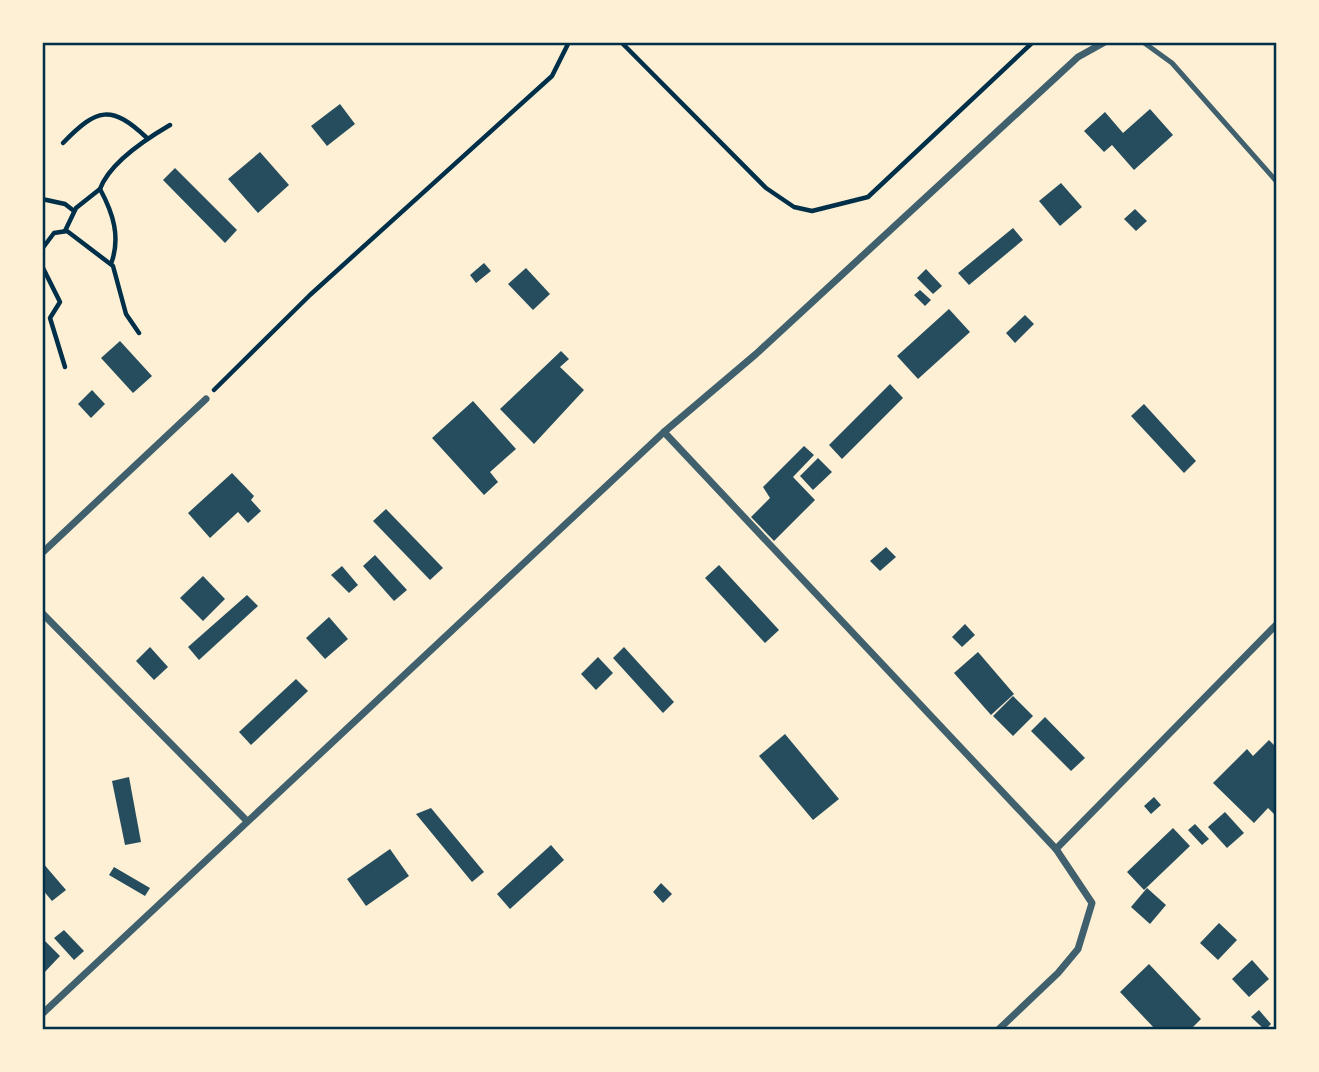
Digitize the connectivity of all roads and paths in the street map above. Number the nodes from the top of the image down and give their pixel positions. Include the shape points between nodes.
1 (569, 42) edge
2 (621, 42) edge
3 (1033, 42) edge
4 (1105, 42) edge
5 (1143, 42) edge
6 (170, 125) dead end
7 (148, 138) junction
8 (63, 143) dead end
9 (1277, 182) edge
10 (100, 189) junction
11 (42, 199) edge
12 (74, 211) junction
13 (65, 231) junction
14 (42, 249) edge
15 (111, 264) junction
16 (42, 266) edge
17 (139, 333) dead end
18 (65, 367) dead end
19 (206, 399) joint
20 (664, 432) junction
21 (44, 547) edge
22 (42, 613) edge
23 (1277, 624) edge
24 (247, 821) junction
25 (1056, 849) junction
26 (42, 1014) edge
27 (998, 1030) edge

1 - 19 path via 552,76 310,295
2 - 3 path via 766,188 794,207 812,211 868,197
4 - 20 street via 1079,57 776,336
5 - 9 lane via 1172,63
6 - 7 path
7 - 8 path via 113,113 86,120
7 - 10 path via 104,179
10 - 12 path
10 - 15 path via 114,215
11 - 12 path
12 - 13 path
13 - 14 path via 54,233
13 - 15 path
15 - 17 path via 126,314
16 - 18 path via 60,302 50,318
19 - 21 street
20 - 24 street
20 - 25 street
22 - 24 street
23 - 25 street
24 - 26 street
25 - 27 street via 1093,903 1078,949

